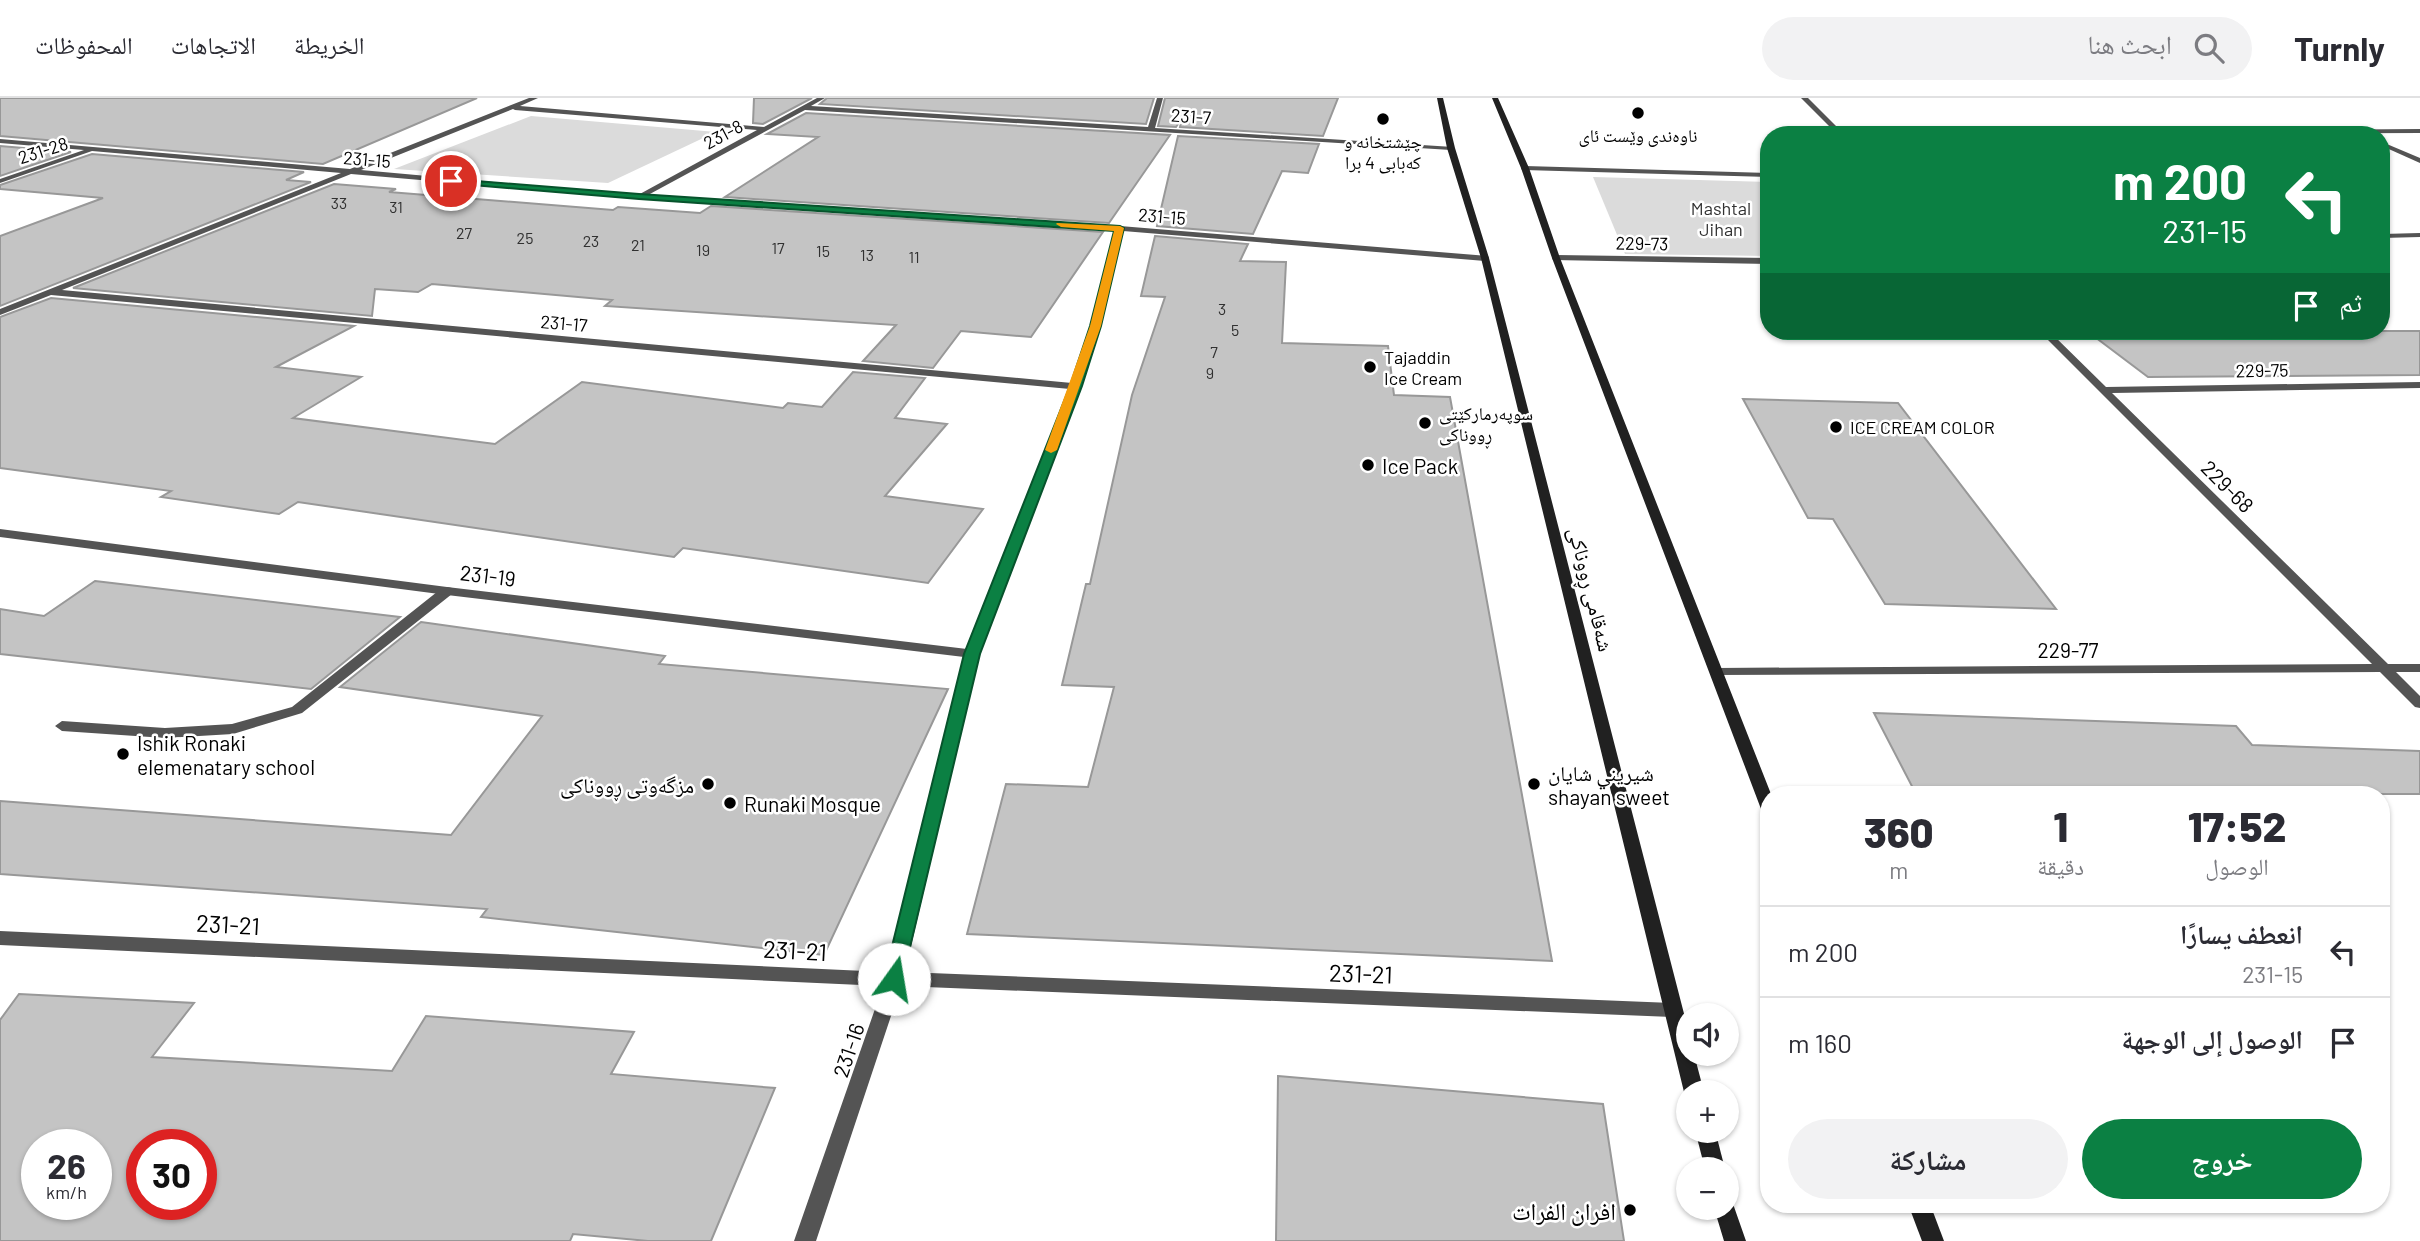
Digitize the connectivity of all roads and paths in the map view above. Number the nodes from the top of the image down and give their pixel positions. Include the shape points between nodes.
1 (534, 98) edge
2 (822, 98) edge
3 (1160, 98) edge
4 (1440, 98) edge
5 (1495, 98) edge
6 (1804, 98) edge
7 (511, 107) junction
8 (804, 108) junction
9 (1833, 126) edge
10 (765, 129) junction
11 (1151, 130) junction
12 (2390, 131) edge
13 (2420, 131) edge
14 (0, 142) edge
15 (1451, 148) junction
16 (2390, 148) edge
17 (97, 149) junction
18 (2420, 161) edge
19 (1525, 168) junction
20 (344, 173) junction
21 (1760, 175) edge
22 (0, 181) edge
23 (639, 197) junction
24 (1120, 228) junction
25 (2420, 235) edge
26 (2390, 236) edge
27 (1485, 258) junction
28 (1556, 258) junction
29 (1760, 261) edge
30 (50, 292) junction
31 (0, 312) edge
32 (2053, 340) edge
33 (1076, 386) junction
34 (2420, 386) edge
35 (2105, 390) junction
36 (0, 533) edge
37 (447, 591) junction
38 (972, 654) junction
39 (2420, 668) edge
40 (2383, 669) junction
41 (1717, 672) junction
42 (2420, 704) edge
43 (62, 726) dead end
44 (1760, 786) edge
45 (0, 938) edge
46 (894, 979) junction
47 (1672, 1010) junction
48 (1691, 1080) edge
49 (1922, 1213) edge
50 (1729, 1220) edge
51 (806, 1241) edge
52 (1735, 1241) edge
53 (1933, 1241) edge

1 - 7 street
2 - 8 street, 231-8
3 - 11 street
4 - 15 main road, شەقامی ڕووناکی
5 - 19 main road
6 - 9 street
7 - 10 street
7 - 20 street
8 - 10 street, 231-8
8 - 11 street, 231-7
10 - 23 street, 231-8
11 - 15 street, 231-7
12 - 13 street
14 - 17 street, 231-15
15 - 27 main road, شەقامی ڕووناکی
16 - 18 street
17 - 20 street, 231-15
17 - 22 street, 231-28
19 - 21 street
19 - 28 main road
20 - 23 street, 231-15
20 - 30 street
23 - 24 street, 231-15
24 - 27 street, 231-15
24 - 33 street, 231-16
25 - 26 street
27 - 47 main road, شەقامی ڕووناکی
28 - 29 street, 229-73
28 - 41 main road
30 - 31 street
30 - 33 street, 231-17
32 - 35 street, 229-68
33 - 38 street, 231-16
34 - 35 street, 229-75
35 - 40 street, 229-68
36 - 37 street, 231-19
37 - 38 street, 231-19
37 - 43 street via 297,710 233,730 165,733
38 - 46 street, 231-16
39 - 40 street, 229-77
40 - 41 street, 229-77
40 - 42 street, 229-68
41 - 44 main road
45 - 46 street, 231-21
46 - 47 street, 231-21
46 - 51 street, 231-16
47 - 48 main road, شەقامی ڕووناکی
49 - 53 main road
50 - 52 main road

